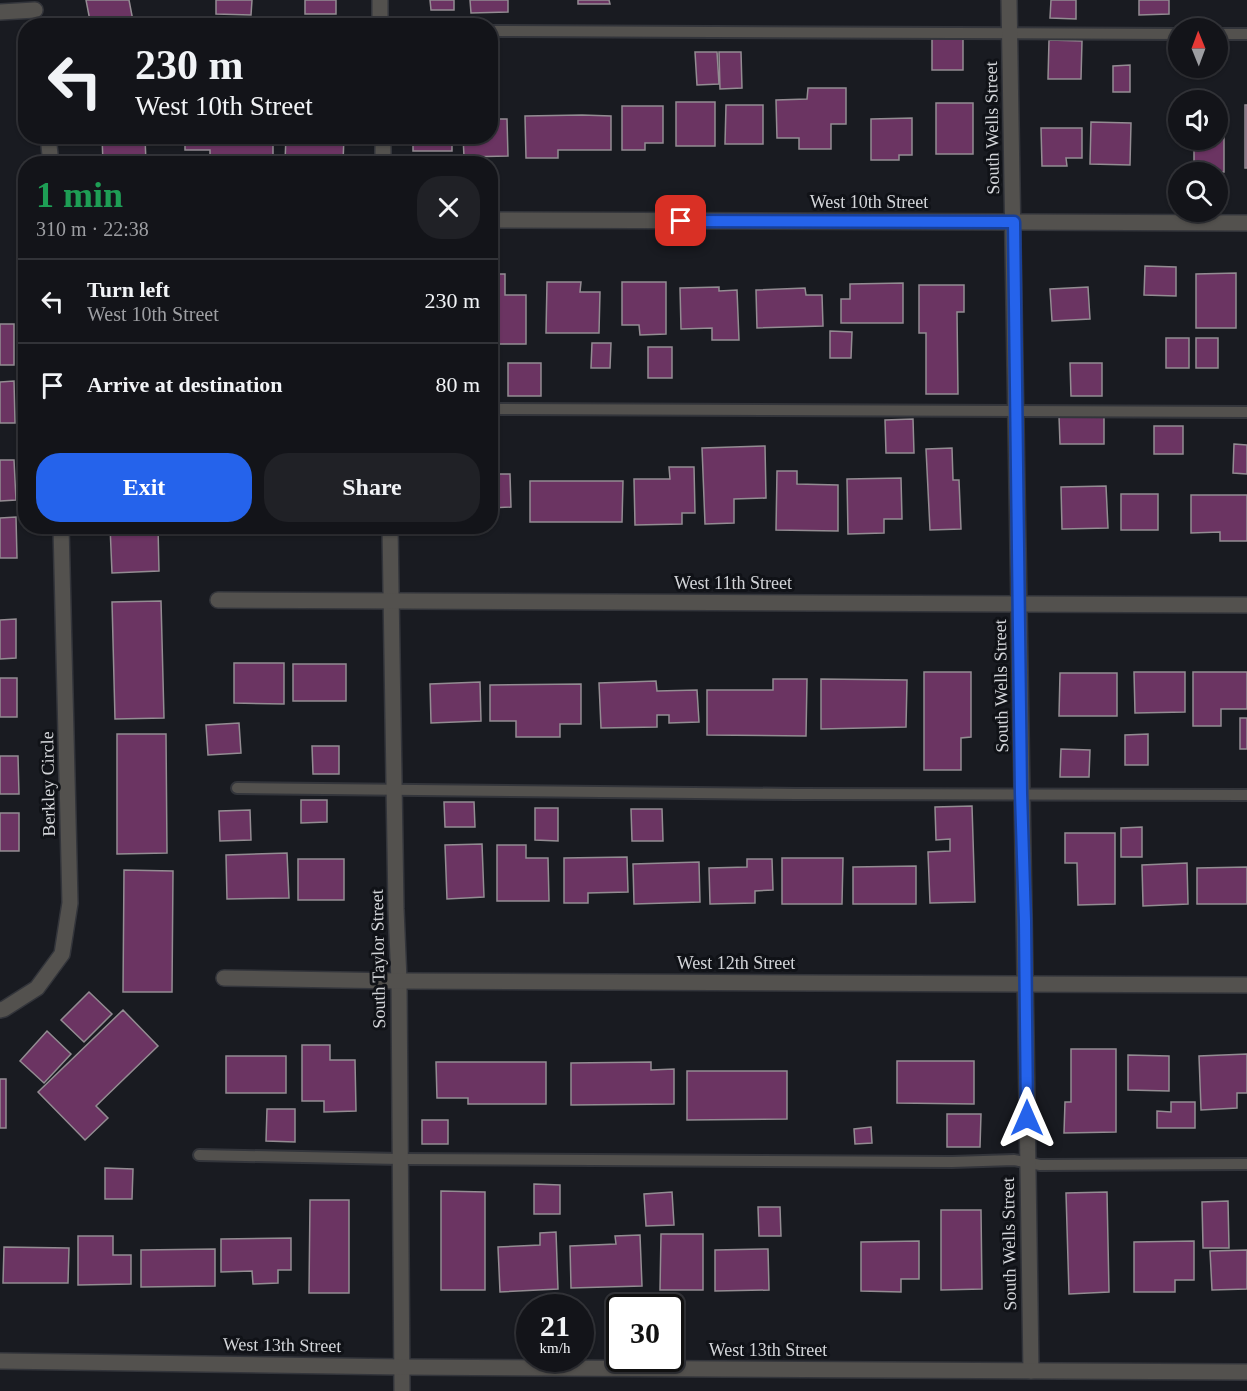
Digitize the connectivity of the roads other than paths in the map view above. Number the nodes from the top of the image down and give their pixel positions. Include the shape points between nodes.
1 (380, 0) edge
2 (1009, 0) edge
3 (34, 5) edge
4 (0, 12) edge
5 (380, 18) edge
6 (498, 31) edge
7 (1009, 33) junction
8 (1168, 34) edge
9 (1228, 34) edge
10 (1247, 34) edge
11 (498, 220) edge
12 (1014, 222) junction
13 (1247, 223) edge
14 (498, 409) edge
15 (1018, 410) junction
16 (1247, 411) edge
17 (61, 534) edge
18 (390, 534) edge
19 (218, 600) dead end
20 (391, 601) junction
21 (1019, 604) junction
22 (1247, 605) edge
23 (237, 788) dead end
24 (393, 789) junction
25 (1021, 793) junction
26 (1247, 795) edge
27 (224, 978) dead end
28 (399, 981) junction
29 (1026, 984) junction
30 (1247, 985) edge
31 (0, 1010) edge
32 (199, 1155) dead end
33 (400, 1159) junction
34 (1028, 1162) junction
35 (1247, 1164) edge
36 (0, 1360) edge
37 (402, 1366) junction
38 (1031, 1371) junction
39 (1247, 1372) edge
40 (402, 1391) edge

1 - 5 street
2 - 7 street, South Wells Street
3 - 4 street
6 - 7 lane
7 - 8 lane
7 - 12 street, South Wells Street
9 - 10 lane
11 - 12 street, West 10th Street
12 - 13 street, West 10th Street
12 - 15 street, South Wells Street
14 - 15 lane
15 - 16 lane
15 - 21 street, South Wells Street
17 - 31 street, Berkley Circle via 70,903 62,954 37,988
18 - 20 street, South Taylor Street
19 - 20 street, West 11th Street
20 - 21 street, West 11th Street
20 - 24 street, South Taylor Street
21 - 22 street, West 11th Street
21 - 25 street, South Wells Street
23 - 24 lane
24 - 25 lane
24 - 28 street, South Taylor Street
25 - 26 lane
25 - 29 street, South Wells Street
27 - 28 street, West 12th Street
28 - 29 street, West 12th Street
28 - 33 street, South Taylor Street
29 - 30 street, West 12th Street
29 - 34 street, South Wells Street
32 - 33 lane
33 - 34 lane
33 - 37 street, South Taylor Street
34 - 35 lane
34 - 38 street, South Wells Street
36 - 37 street, West 13th Street
37 - 38 street, West 13th Street
37 - 40 street, South Taylor Street
38 - 39 street, West 13th Street

